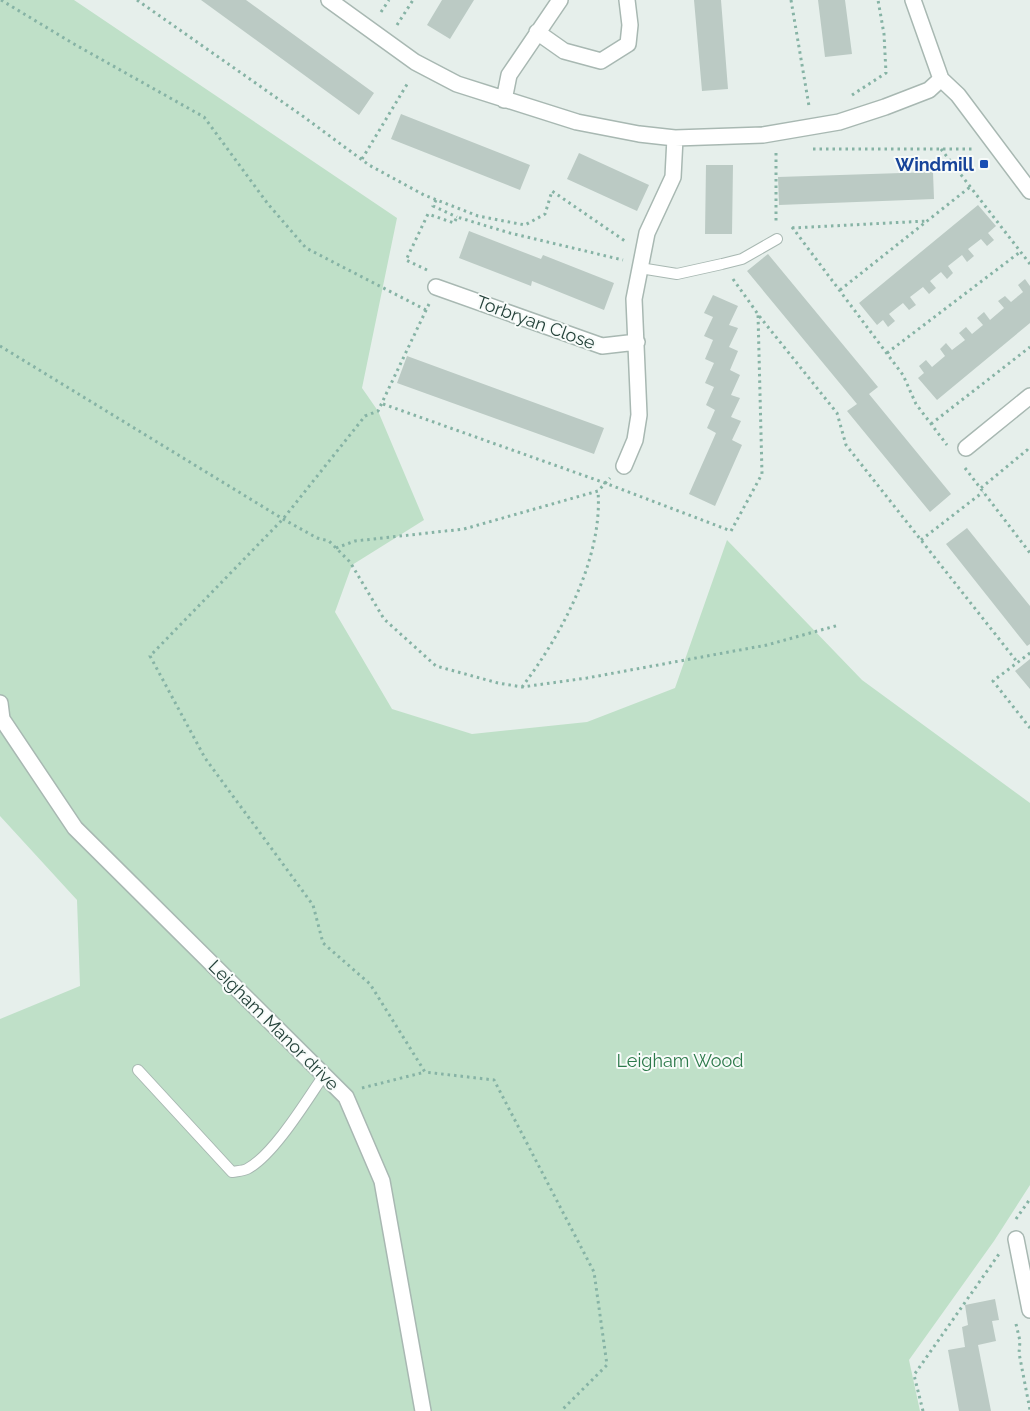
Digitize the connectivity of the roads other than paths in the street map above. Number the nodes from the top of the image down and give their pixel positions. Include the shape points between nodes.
1 (329, 0) edge
2 (560, 0) edge
3 (627, 0) edge
4 (913, 0) edge
5 (537, 32) junction
6 (941, 79) junction
7 (504, 100) junction
8 (675, 138) junction
9 (1030, 191) edge
10 (777, 240) dead end
11 (642, 262) junction
12 (436, 287) road end
13 (637, 342) junction
14 (1030, 396) edge
15 (959, 449) road end
16 (624, 466) dead end
17 (0, 703) edge
18 (138, 1070) dead end
19 (324, 1075) junction
20 (1016, 1239) dead end
21 (1030, 1310) edge
22 (423, 1411) edge

1 - 7 street via 419,64 457,84
2 - 5 street
3 - 5 street via 628,44 601,61 564,51
4 - 6 street
5 - 7 street via 509,75
6 - 8 street via 929,90 839,122 763,135
6 - 9 street via 958,95
7 - 8 street via 577,122
8 - 11 street via 672,177 647,232
10 - 11 lane via 742,259 677,274
11 - 13 street via 634,299
12 - 13 street, Torbryan Close via 602,346
13 - 16 street via 639,414 635,440
14 - 15 street
17 - 19 street, Leigham Manor drive via 2,719 75,828
18 - 19 lane via 232,1172 246,1170 258,1162 280,1138
19 - 22 street, Leigham Manor drive via 346,1097 382,1182
20 - 21 street

